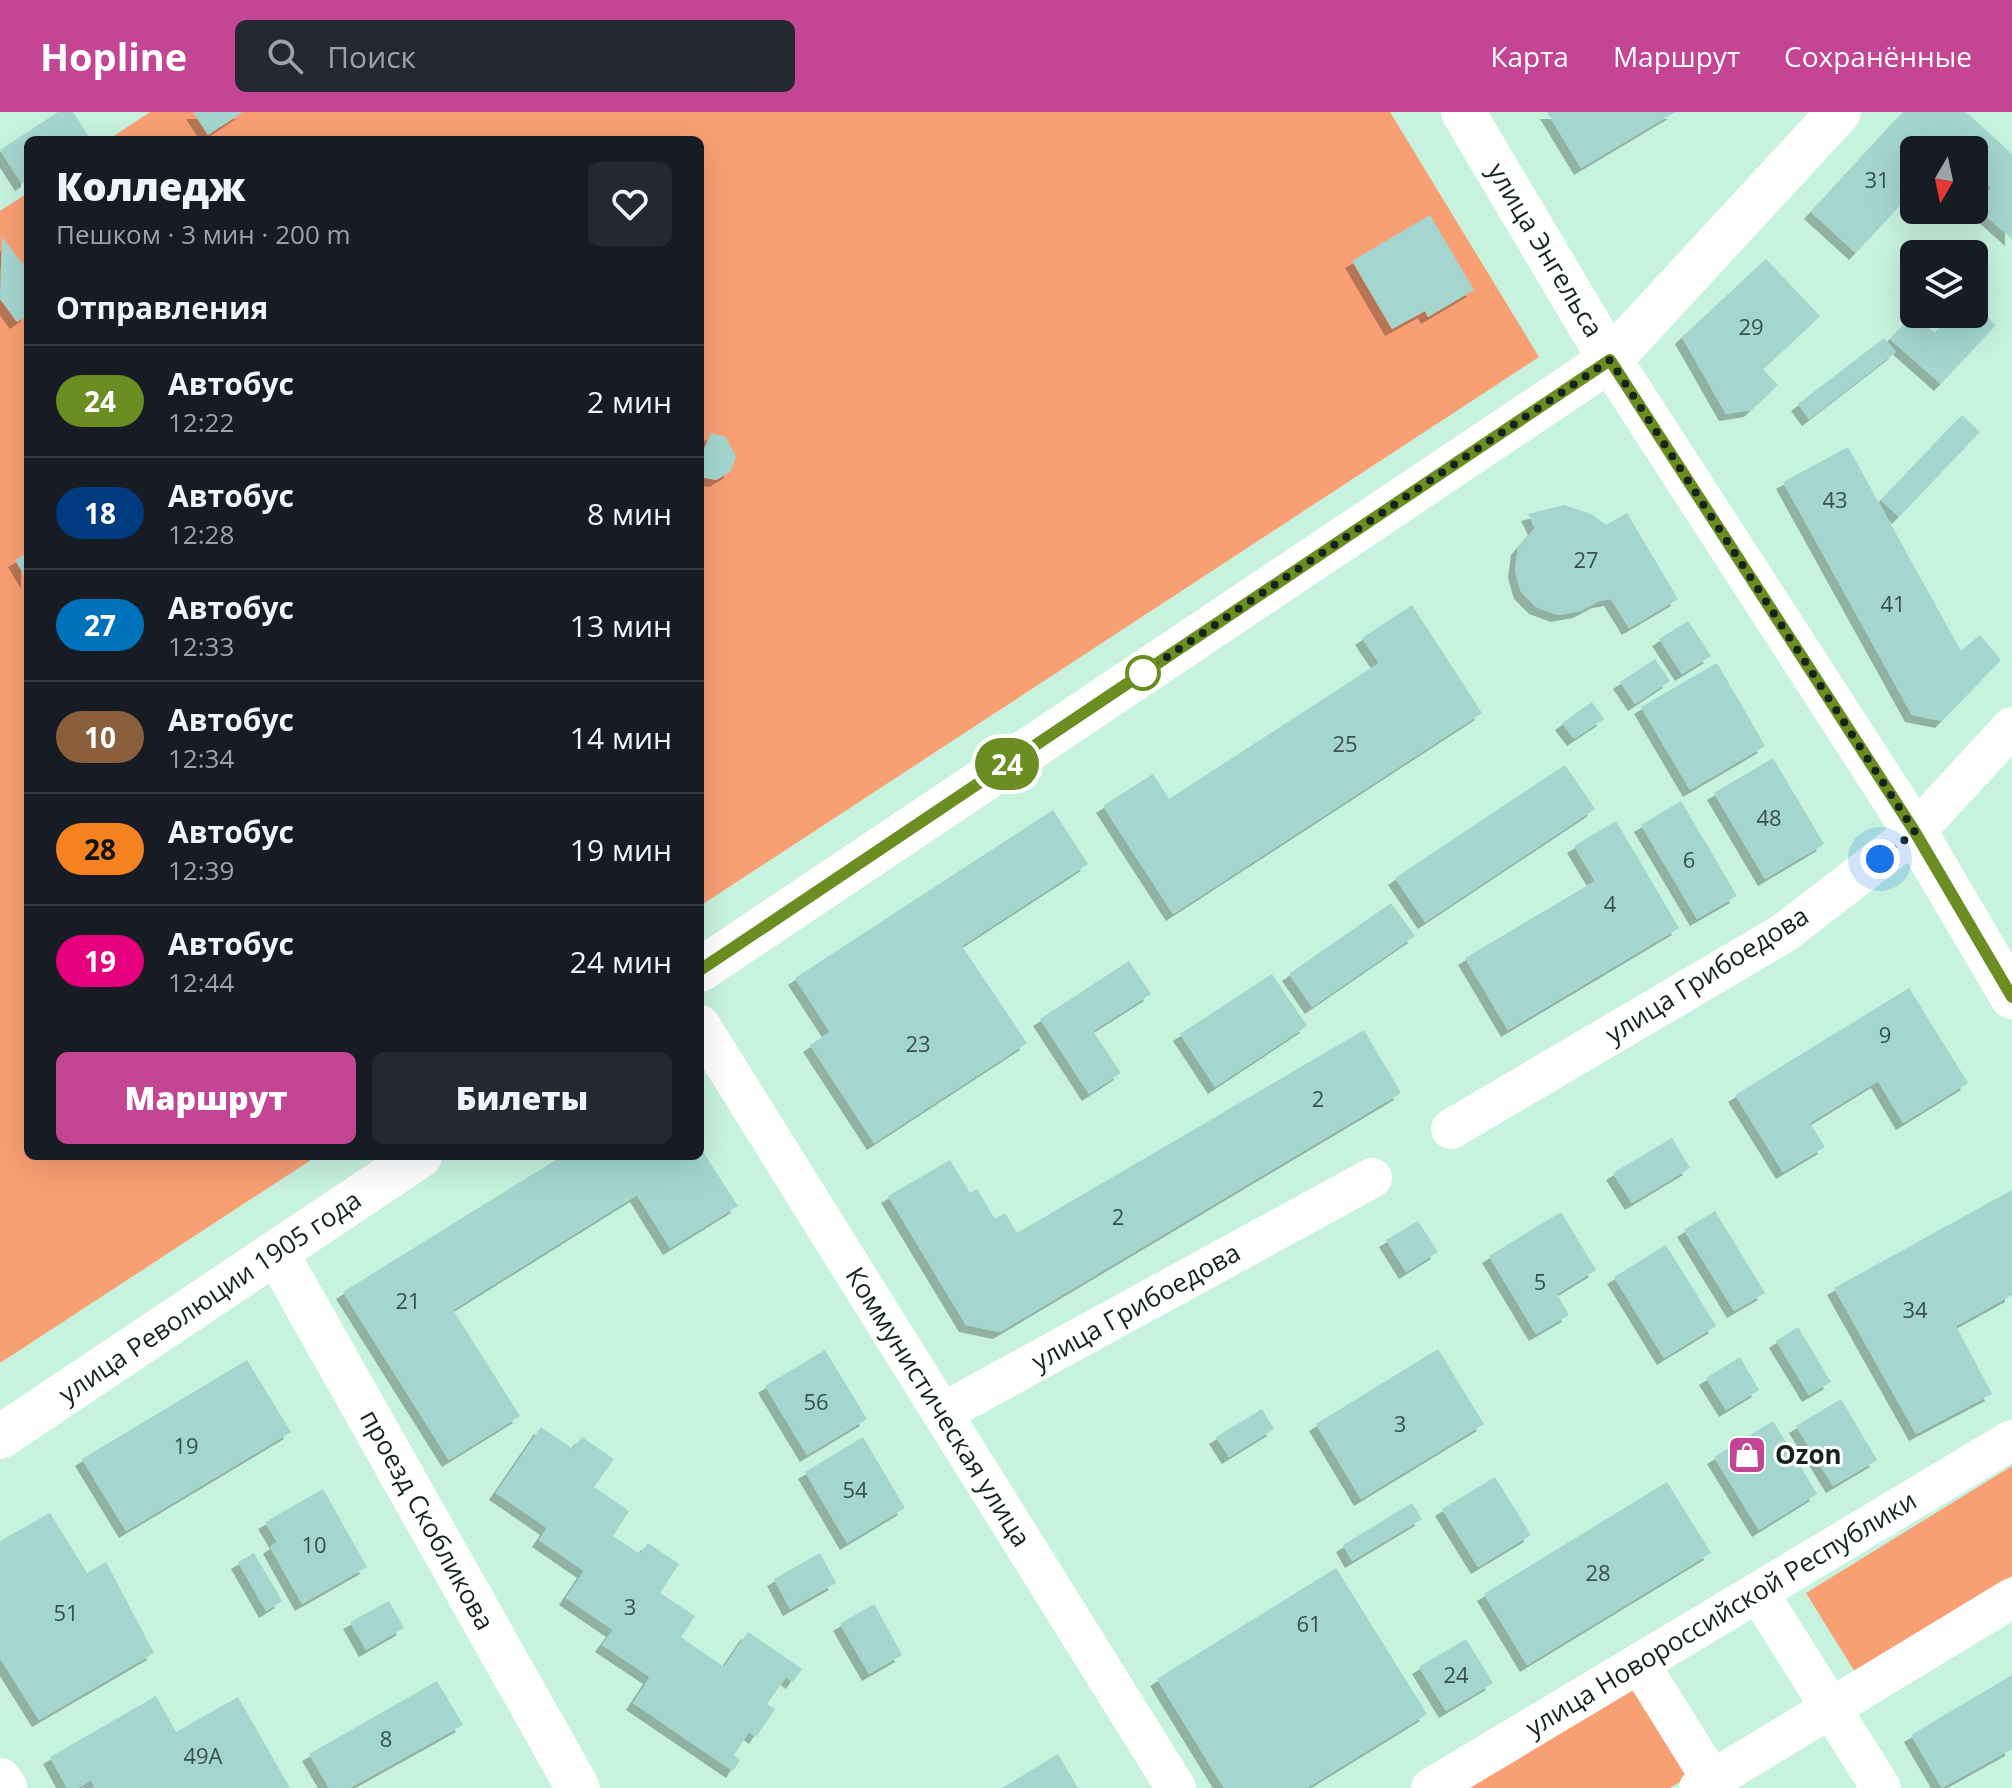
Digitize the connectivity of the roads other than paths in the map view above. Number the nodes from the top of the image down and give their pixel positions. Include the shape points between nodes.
1 (1463, 112) edge
2 (1839, 112) edge
3 (1610, 360) junction
4 (2012, 727) edge
5 (1915, 832) junction
6 (704, 967) edge
7 (2012, 997) edge
8 (704, 1031) edge
9 (1451, 1129) dead end
10 (414, 1160) edge
11 (1372, 1178) dead end
12 (276, 1252) junction
13 (942, 1413) junction
14 (0, 1437) edge
15 (2012, 1440) edge
16 (1758, 1592) junction
17 (2012, 1598) edge
18 (1639, 1663) junction
19 (1832, 1707) junction
20 (0, 1780) edge
21 (1709, 1785) edge
22 (5, 1788) edge
23 (578, 1788) edge
24 (1176, 1788) edge
25 (1431, 1788) edge
26 (1881, 1788) edge

1 - 3 street, улица Энгельса
2 - 3 street
3 - 5 street, улица Энгельса
3 - 6 street
4 - 5 street, улица Грибоедова
5 - 7 street, улица Энгельса
5 - 9 street, улица Грибоедова via 1784,933
8 - 13 street, Коммунистическая улица
10 - 12 street, улица Революции 1905 года
11 - 13 street, улица Грибоедова
12 - 14 street, улица Революции 1905 года
12 - 23 street, проезд Скобликова
13 - 24 street, Коммунистическая улица
15 - 16 street, улица Новороссийской Республики
16 - 18 street, улица Новороссийской Республики
16 - 19 street
17 - 19 street
18 - 21 street
18 - 25 street, улица Новороссийской Республики
19 - 21 street
19 - 26 street
20 - 22 street

